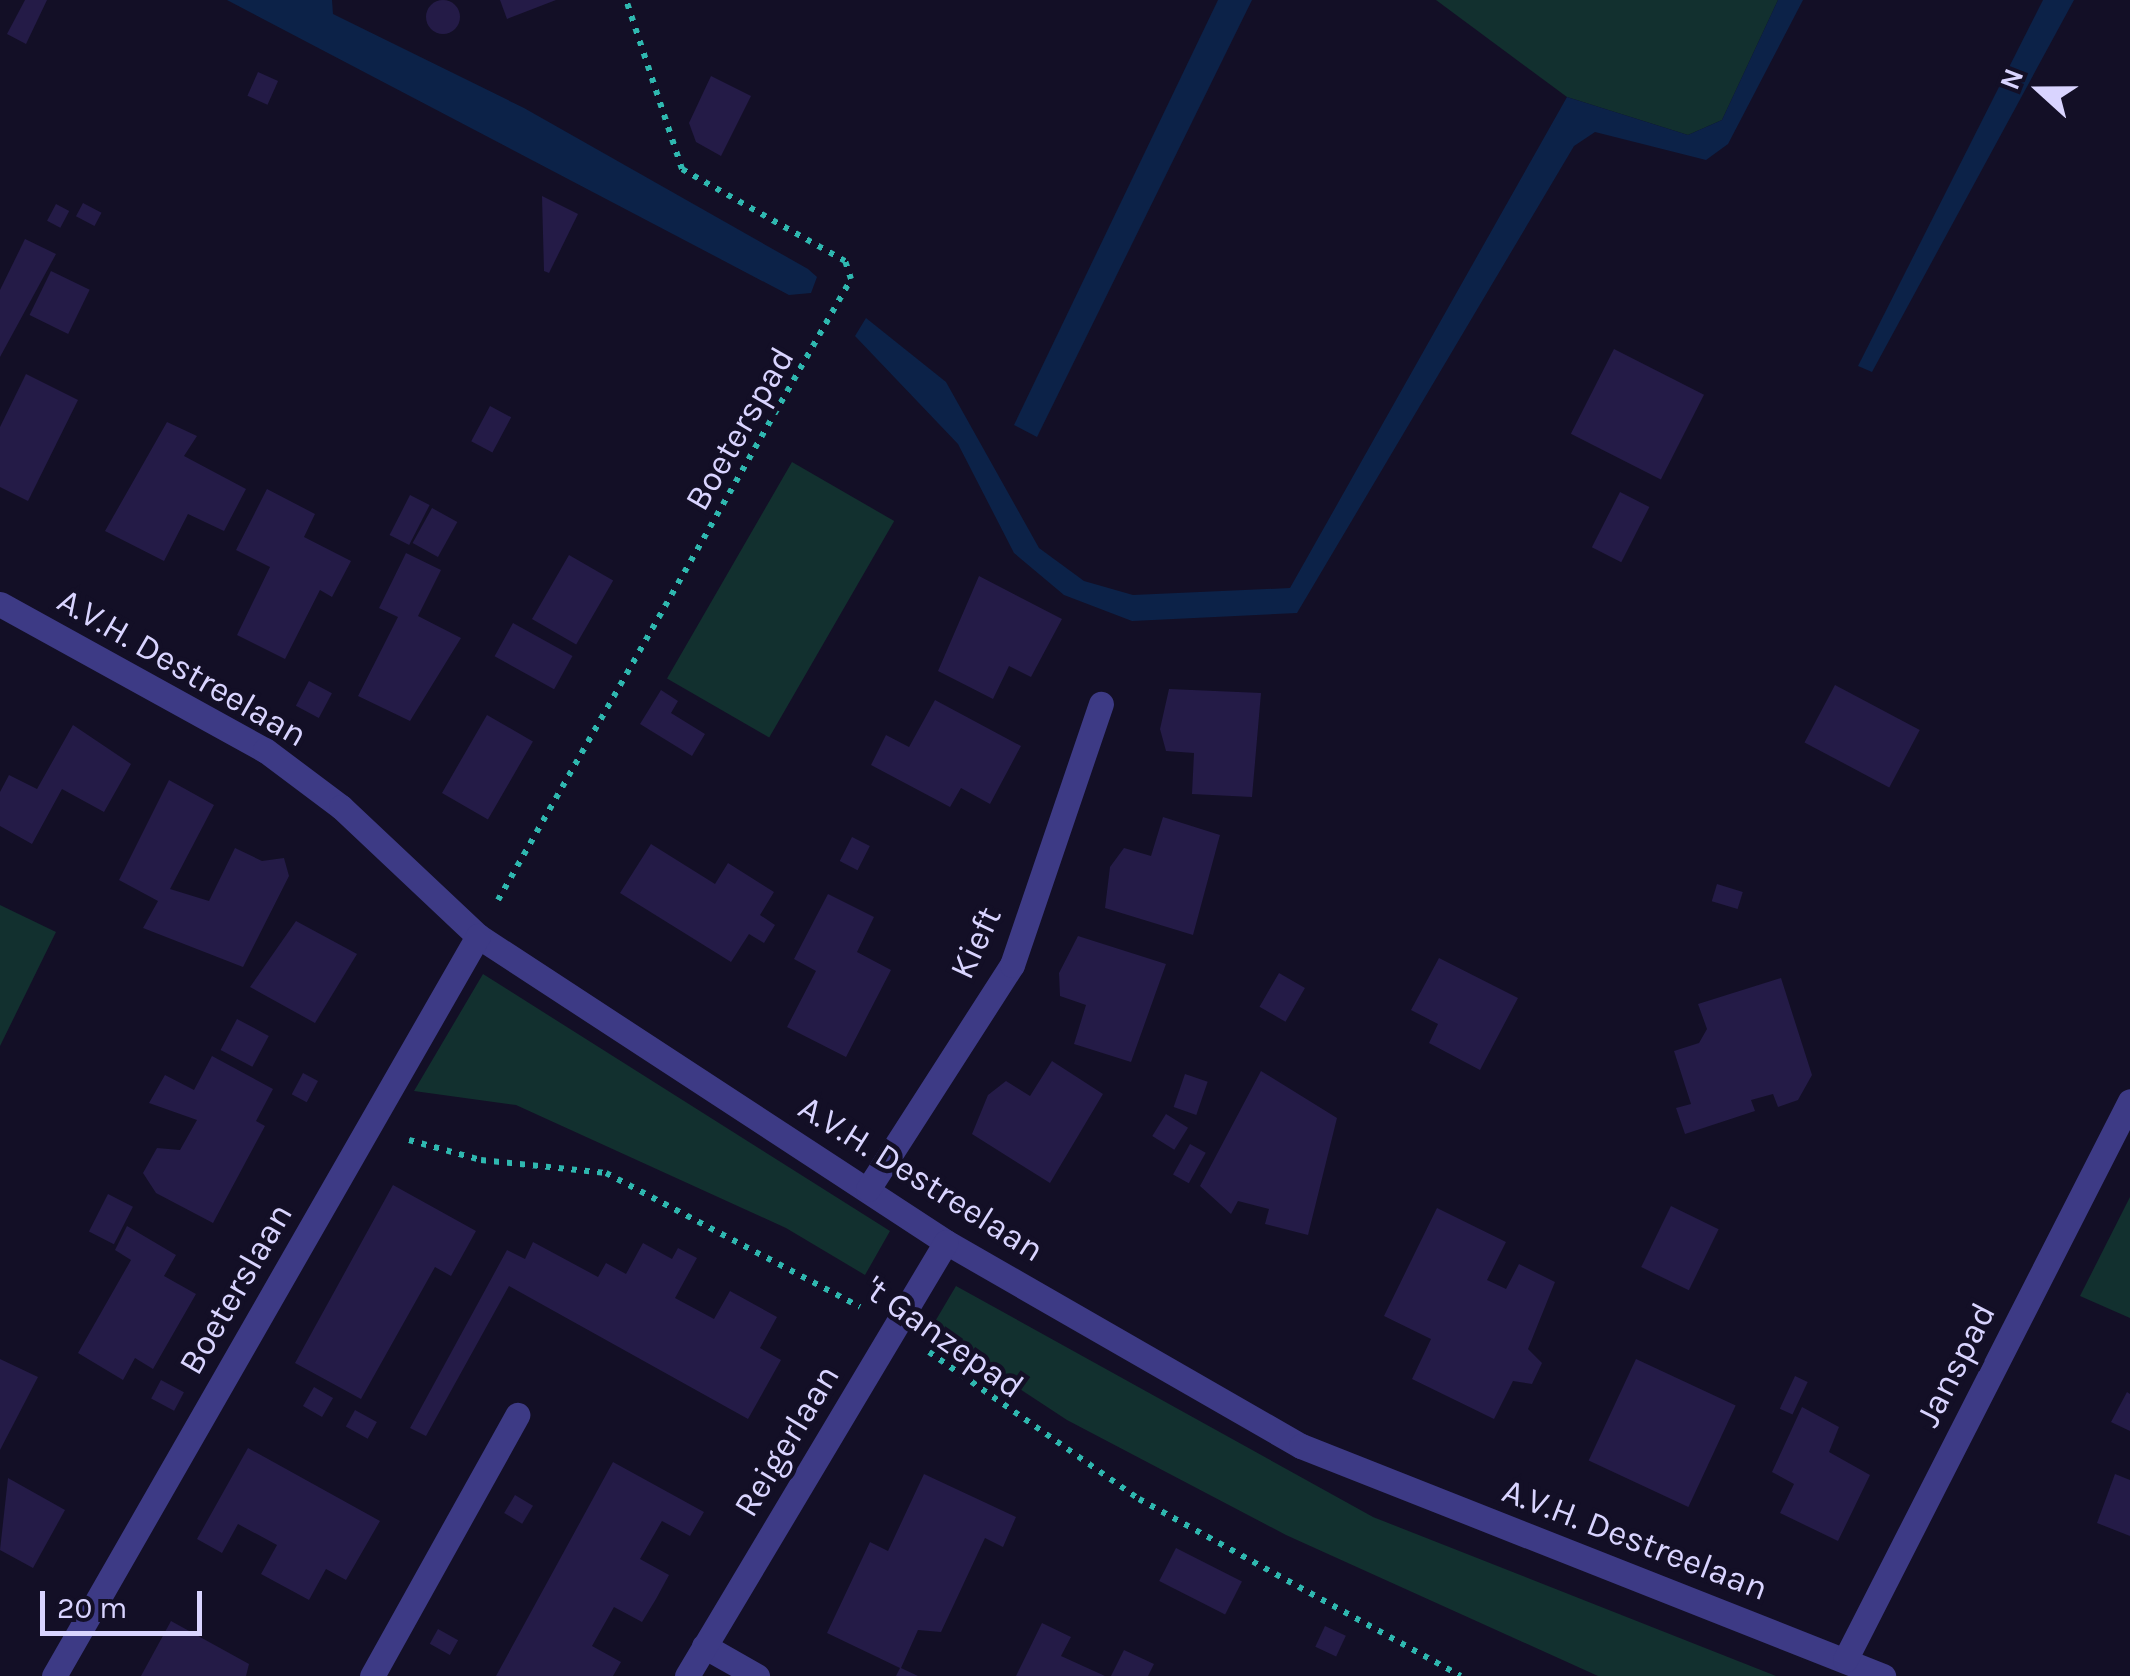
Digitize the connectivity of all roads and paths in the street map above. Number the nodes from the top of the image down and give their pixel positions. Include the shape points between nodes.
1 (626, 0) edge
2 (0, 604) edge
3 (1101, 704) dead end
4 (478, 936) junction
5 (2130, 1102) edge
6 (363, 1138) junction
7 (868, 1189) junction
8 (946, 1242) junction
9 (897, 1327) junction
10 (517, 1415) dead end
11 (704, 1646) junction
12 (1844, 1660) junction
13 (54, 1676) edge
14 (372, 1676) edge
15 (687, 1676) edge
16 (757, 1676) edge
17 (1462, 1676) edge
18 (1882, 1676) edge

1 - 4 path, Boeterspad via 682,169 845,261 851,280
2 - 4 street, A.V.H. Destreelaan via 264,750 341,807
3 - 7 street, Kieft via 1012,965
4 - 6 street, Boeterslaan
4 - 7 street, A.V.H. Destreelaan
5 - 12 street, Janspad
6 - 9 path, 't Ganzepad via 606,1173
6 - 13 street, Boeterslaan
7 - 8 street, A.V.H. Destreelaan
8 - 9 street, Reigerlaan
8 - 12 street, A.V.H. Destreelaan via 1301,1446
9 - 11 street, Reigerlaan
9 - 17 path, 't Ganzepad via 1139,1499
10 - 14 street
11 - 15 street, Reigerlaan
11 - 16 street
12 - 18 street, A.V.H. Destreelaan

